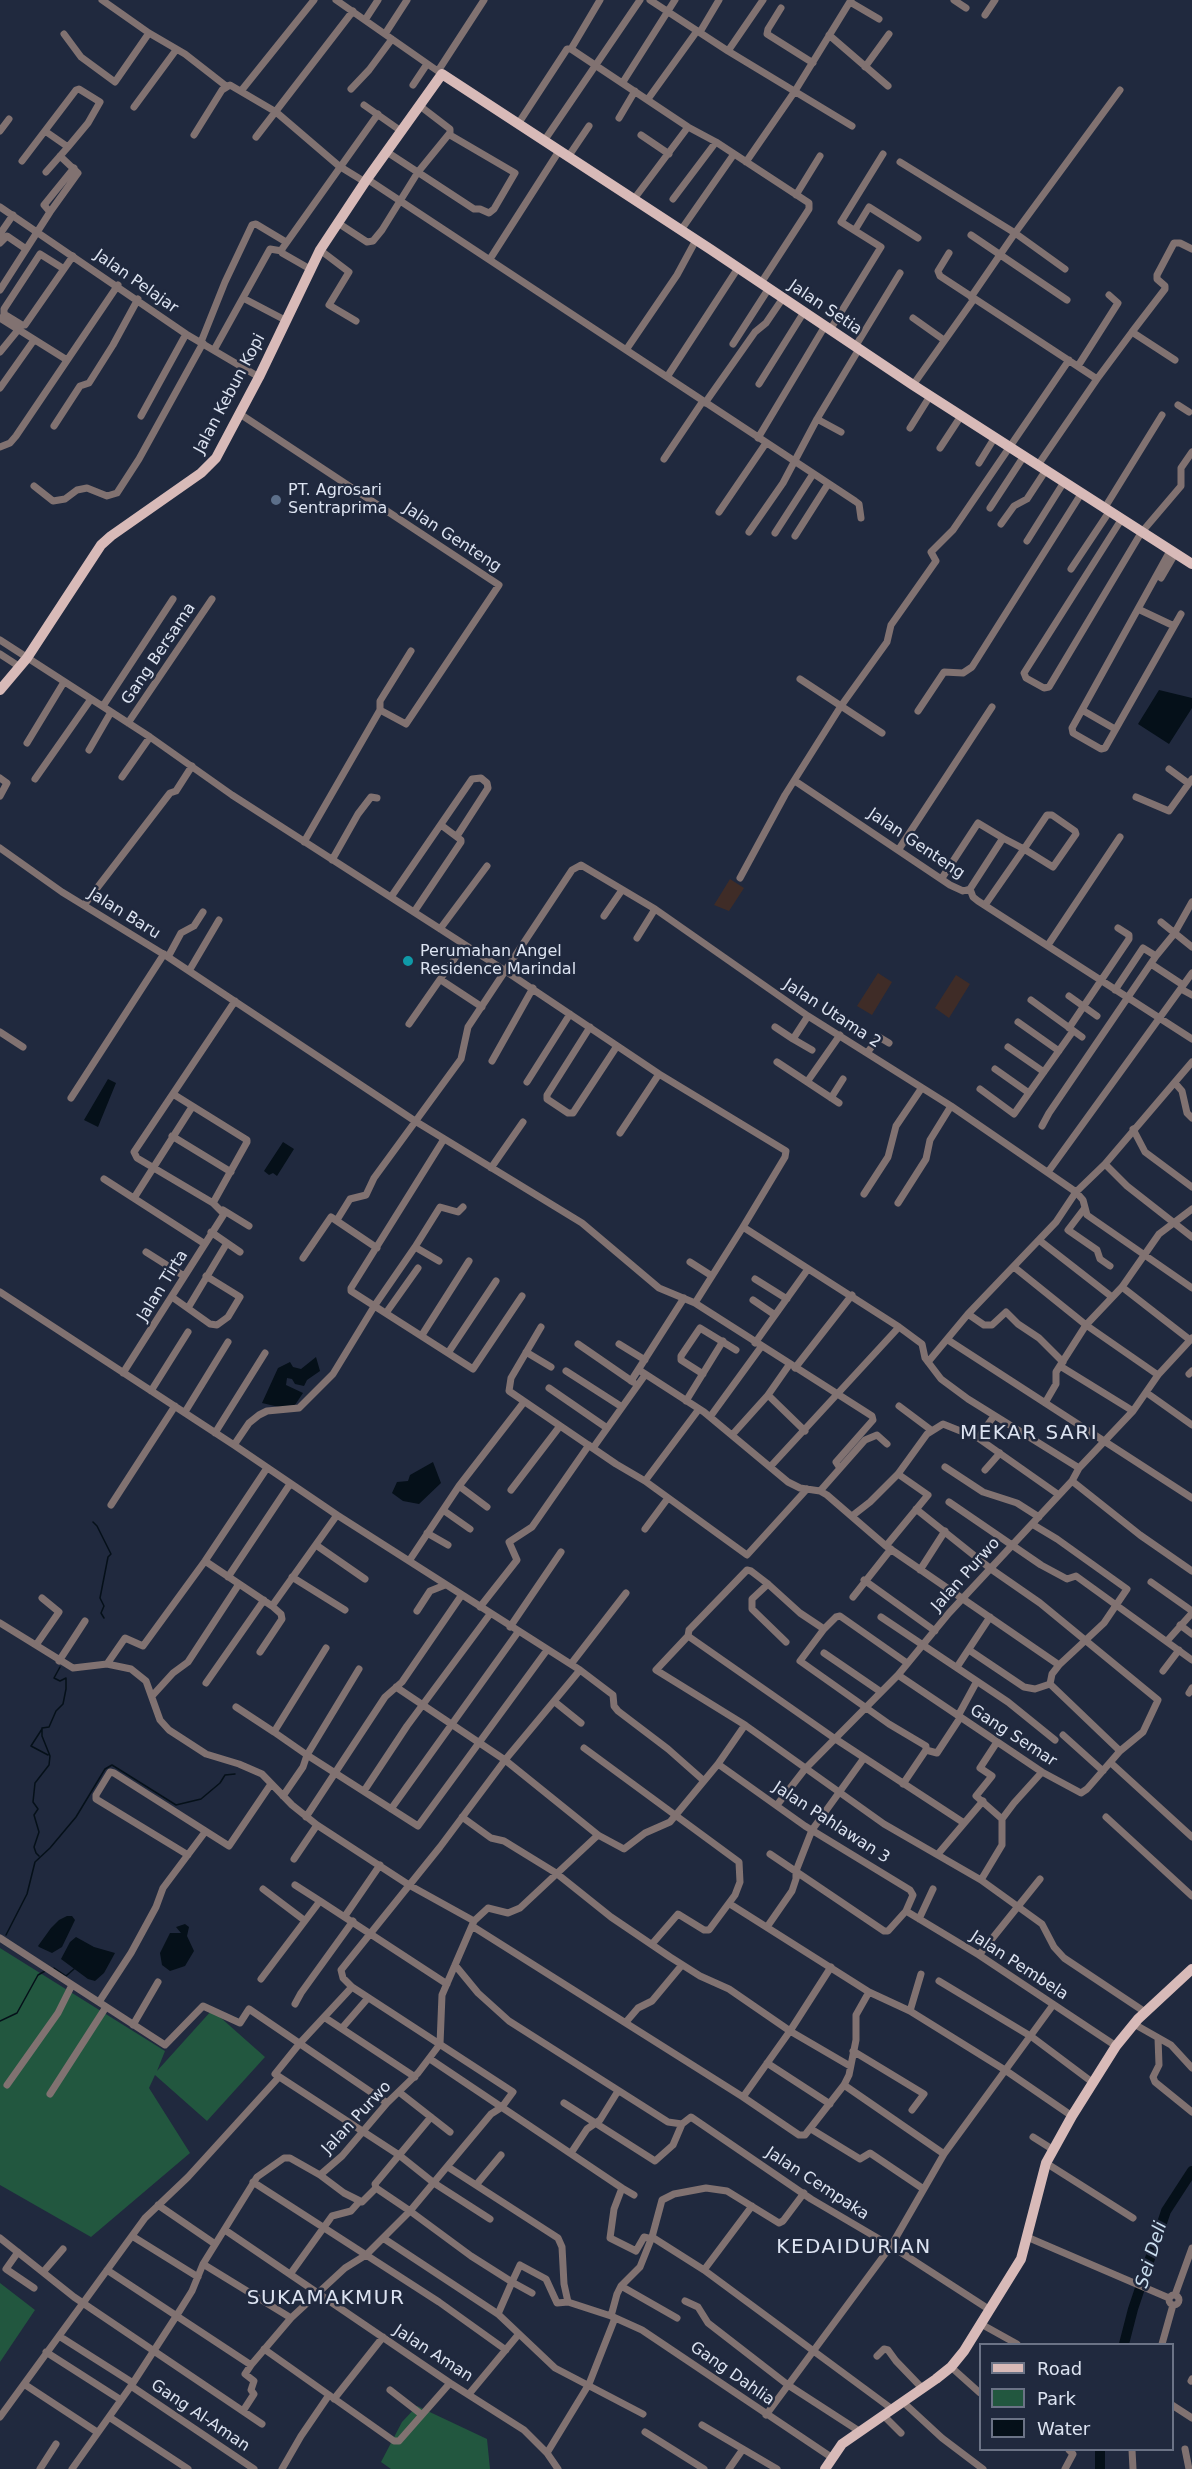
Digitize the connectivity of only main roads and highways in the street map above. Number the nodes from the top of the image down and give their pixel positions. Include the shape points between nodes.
1 (440, 73) joint
2 (1192, 564) edge
3 (0, 690) edge
4 (1192, 1969) edge
5 (825, 2469) edge

1 - 2 main road, Jalan Setia
1 - 3 main road, Jalan Kebun Kopi via 320,250 259,377 209,467 101,545 27,658
4 - 5 main road via 1134,2024 1092,2082 1046,2163 1021,2259 964,2351 951,2367 842,2444

